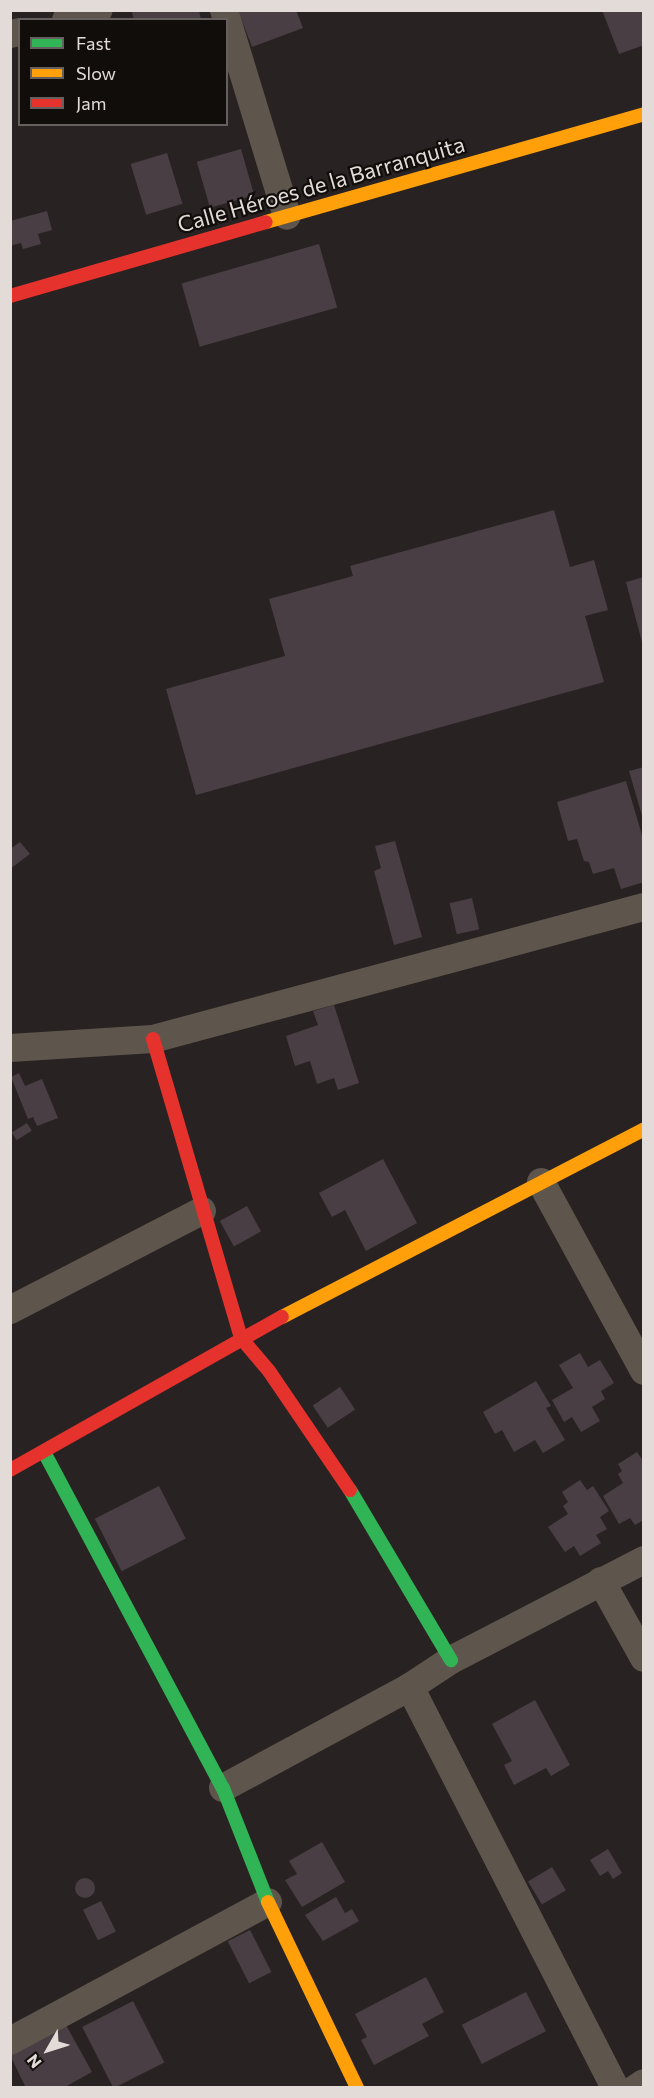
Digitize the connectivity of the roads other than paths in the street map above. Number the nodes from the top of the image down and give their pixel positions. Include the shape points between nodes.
1 (99, 10) edge
2 (73, 18) edge
3 (228, 23) edge
4 (644, 114) edge
5 (287, 216) junction
6 (10, 296) edge
7 (644, 907) edge
8 (153, 1039) junction
9 (10, 1047) edge
10 (644, 1129) edge
11 (542, 1182) junction
12 (202, 1211) junction
13 (10, 1310) edge
14 (242, 1338) junction
15 (644, 1371) edge
16 (44, 1452) junction
17 (10, 1470) edge
18 (644, 1560) edge
19 (601, 1581) junction
20 (644, 1658) edge
21 (451, 1660) junction
22 (410, 1687) junction
23 (223, 1788) junction
24 (268, 1902) junction
25 (10, 2041) edge
26 (644, 2083) edge
27 (357, 2088) edge
28 (615, 2088) edge
29 (636, 2088) edge

1 - 2 street
3 - 5 street
4 - 5 street, Calle Héroes de la Barranquita
5 - 6 street, Calle Héroes de la Barranquita
7 - 8 street
8 - 9 street
8 - 12 street
10 - 11 street
11 - 14 street
11 - 15 street
12 - 13 street
12 - 14 street
14 - 16 street
14 - 21 street via 358,1502
16 - 17 street
16 - 23 street
18 - 19 street
19 - 20 street
19 - 21 street
21 - 22 street
22 - 23 street
22 - 28 street
23 - 24 street
24 - 25 street
24 - 27 street
26 - 29 street

